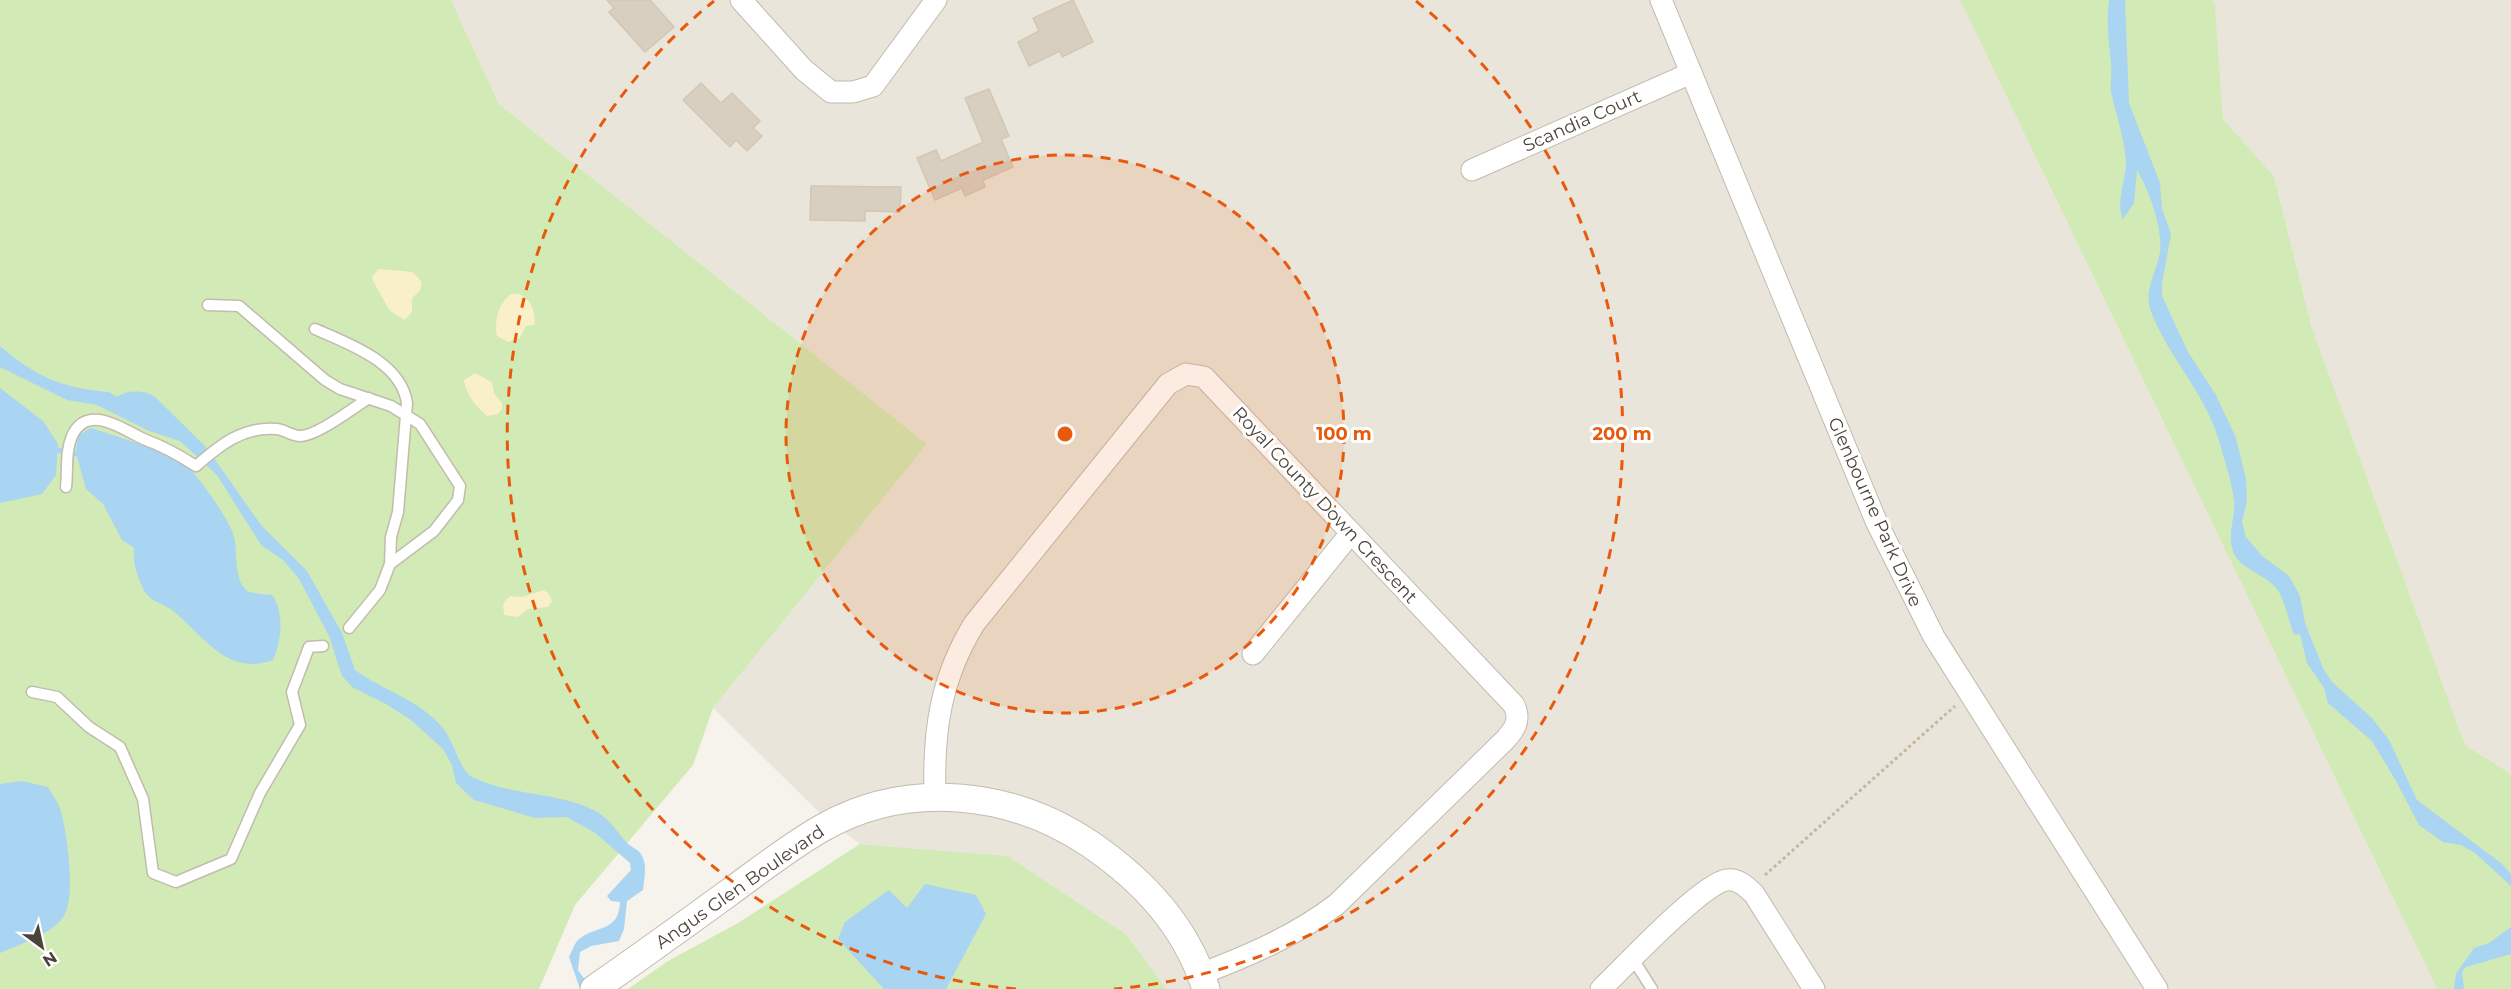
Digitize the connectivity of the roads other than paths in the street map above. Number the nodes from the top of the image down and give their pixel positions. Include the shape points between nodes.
1 (741, 0) edge
2 (936, 0) edge
3 (1662, 0) edge
4 (1691, 73) junction
5 (1472, 170) dead end
6 (208, 305) dead end
7 (315, 330) dead end
8 (369, 398) junction
9 (408, 416) junction
10 (66, 487) dead end
11 (1352, 533) junction
12 (390, 564) junction
13 (349, 628) dead end
14 (323, 646) dead end
15 (1253, 654) dead end
16 (32, 692) dead end
17 (935, 796) junction
18 (1633, 959) junction
19 (1204, 982) edge
20 (594, 989) edge
21 (1601, 989) edge
22 (1652, 989) edge
23 (1814, 989) edge
24 (2157, 989) edge

1 - 2 street via 804,70 831,92 853,92 873,86
3 - 4 street, Glenbourne Park Drive
4 - 5 street, Scandia Court
4 - 24 street, Glenbourne Park Drive via 1912,599
6 - 8 lane via 238,306 325,380
7 - 9 lane via 360,349 397,376 405,390
8 - 9 lane
8 - 10 lane via 321,428 300,436 279,429 242,433 196,466 162,444 145,440 112,422 84,423 72,435
9 - 12 lane
9 - 12 lane via 420,424 460,486 458,500 434,531
11 - 15 street
11 - 17 street, Royal County Down Crescent via 1211,383 1196,374 1176,378 991,602 959,648 934,740
11 - 19 street, Royal County Down Crescent via 1514,705 1517,723 1505,740 1337,904 1315,921
12 - 13 lane via 380,590
14 - 16 lane via 309,647 292,692 300,725 260,793 231,859 176,882 153,873 143,799 120,747 89,727 57,697
17 - 19 street, Angus Glen Boulevard via 1009,806 1041,817 1082,839 1135,879 1158,902 1185,941
17 - 20 street, Angus Glen Boulevard via 868,808 824,827
18 - 21 street
18 - 22 lane
18 - 23 street via 1712,887 1736,880 1754,894

